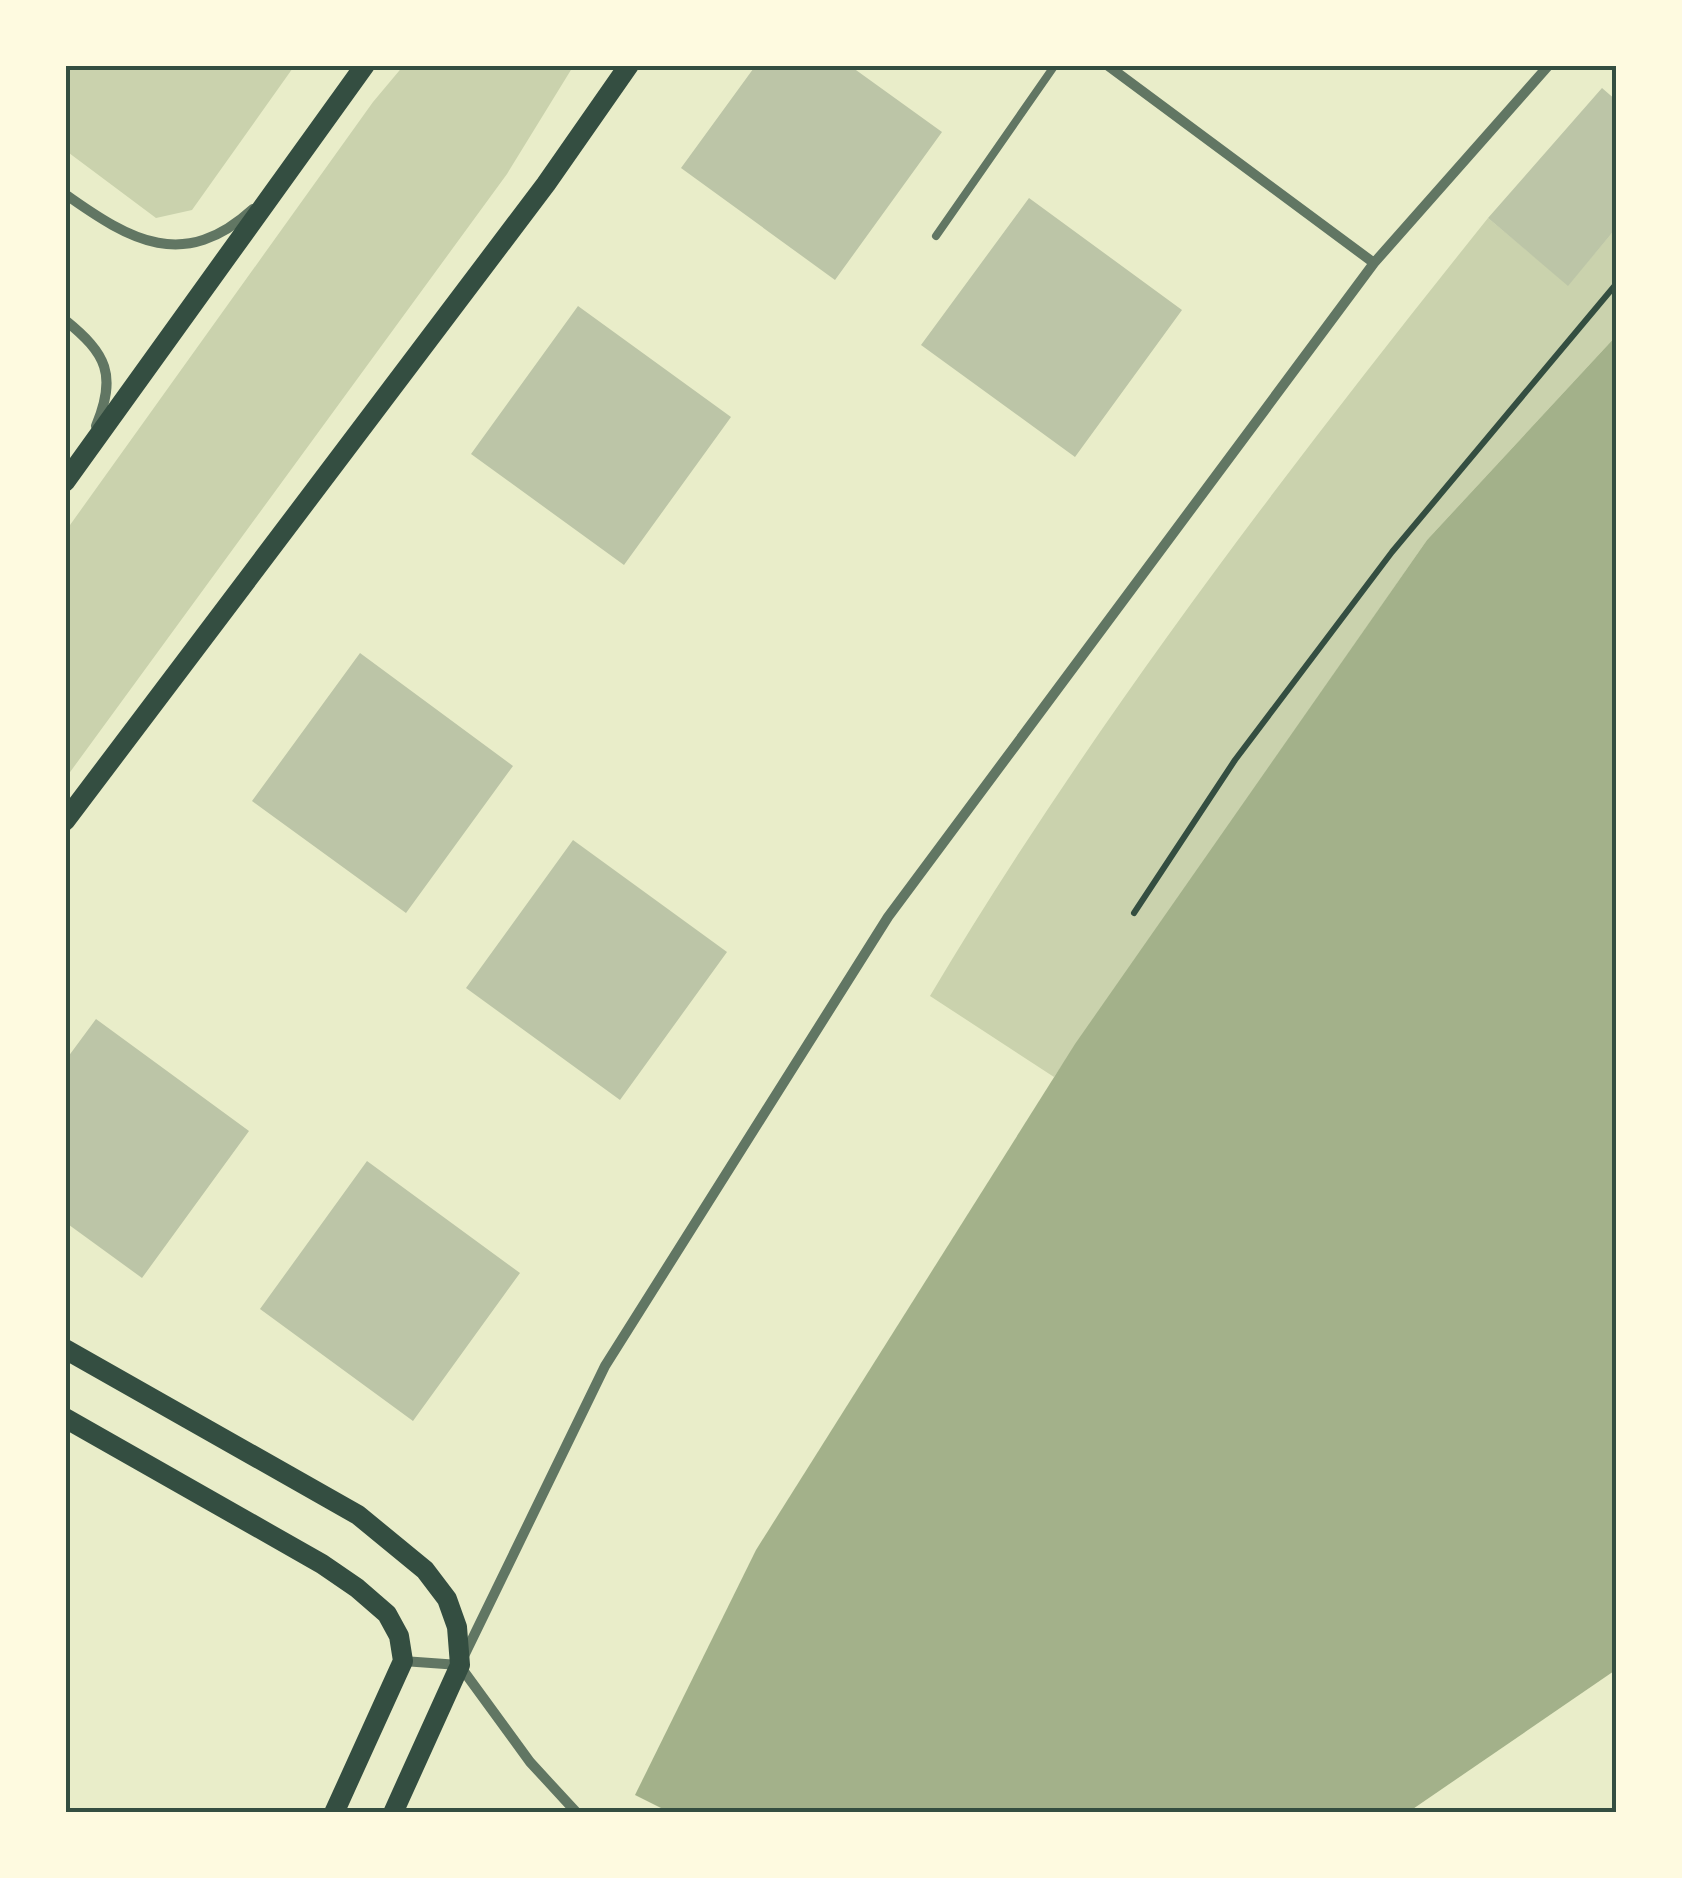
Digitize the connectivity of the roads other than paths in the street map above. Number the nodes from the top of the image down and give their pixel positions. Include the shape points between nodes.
1 (365, 65) edge
2 (629, 65) edge
3 (1055, 65) edge
4 (1107, 65) edge
5 (1548, 65) edge
6 (283, 181) junction
7 (65, 194) edge
8 (936, 236) dead end
9 (1374, 263) junction
10 (65, 320) edge
11 (84, 455) junction
12 (65, 482) edge
13 (65, 822) edge
14 (65, 1350) edge
15 (65, 1418) edge
16 (403, 1661) junction
17 (460, 1665) junction
18 (334, 1813) edge
19 (394, 1813) edge
20 (576, 1813) edge

1 - 6 main road
2 - 13 main road
3 - 8 lane
4 - 9 street
5 - 9 street
6 - 7 street via 236,224 186,246 122,233
6 - 11 main road
9 - 17 street via 888,918 605,1366
10 - 11 street via 108,372 105,404
11 - 12 main road
14 - 17 main road via 358,1515 396,1545 447,1599 458,1627
15 - 16 main road via 357,1588 386,1614
16 - 17 street
16 - 18 main road
17 - 19 main road
17 - 20 street

